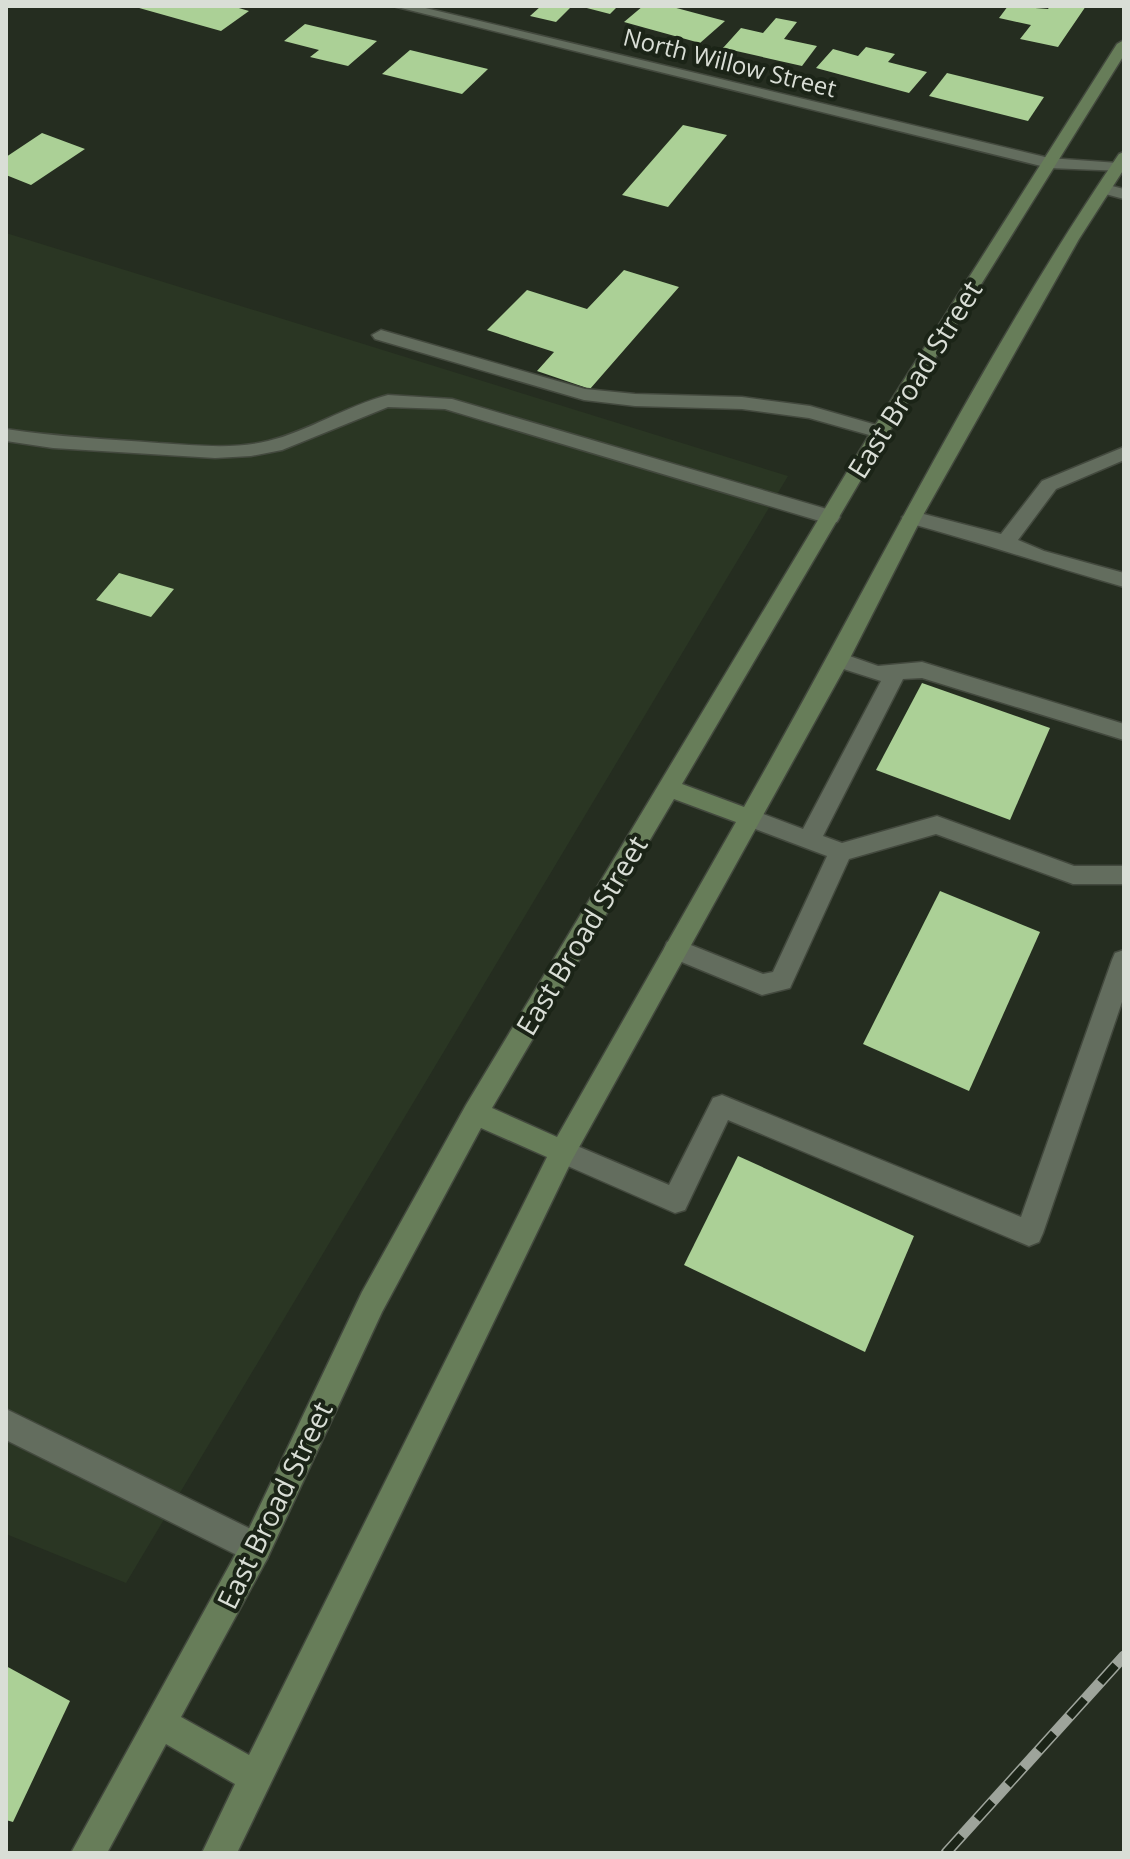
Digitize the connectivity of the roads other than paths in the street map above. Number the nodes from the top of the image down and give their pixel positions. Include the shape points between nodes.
1 (400, 6) edge
2 (1124, 44) edge
3 (1049, 163) junction
4 (1122, 165) edge
5 (1114, 191) edge
6 (381, 335) dead end
7 (880, 432) junction
8 (6, 435) edge
9 (1124, 453) edge
10 (830, 517) junction
11 (912, 517) junction
12 (1006, 542) junction
13 (1124, 580) edge
14 (838, 660) junction
15 (896, 673) junction
16 (1124, 732) edge
17 (668, 788) junction
18 (750, 818) junction
19 (809, 840) junction
20 (841, 852) junction
21 (1124, 875) edge
22 (676, 949) junction
23 (1124, 960) edge
24 (475, 1113) junction
25 (563, 1152) junction
26 (6, 1424) edge
27 (256, 1548) junction
28 (162, 1724) junction
29 (257, 1778) junction
30 (88, 1853) edge
31 (219, 1853) edge

1 - 3 street, North Willow Street
2 - 3 main road, East Broad Street
3 - 4 street, North Willow Street
3 - 5 street, North Willow Street
3 - 7 main road, East Broad Street
4 - 5 main road
5 - 11 main road via 1071,239
6 - 7 street via 584,394 742,403 810,412
7 - 10 main road, East Broad Street
8 - 10 street via 215,452 251,450 275,446 388,401 446,403
9 - 12 street via 1049,485
10 - 17 main road, East Broad Street
11 - 12 street
11 - 14 main road
12 - 13 street
14 - 15 street via 877,674
14 - 18 main road
15 - 16 street via 922,670
15 - 19 street
17 - 18 main road
17 - 24 main road, East Broad Street
18 - 19 street
18 - 22 main road
19 - 20 street
20 - 21 street via 937,825 1073,875
20 - 22 street via 781,981 762,985
22 - 25 main road
23 - 25 street via 1029,1233 722,1106 675,1201
24 - 25 main road
24 - 27 main road, East Broad Street via 372,1302
25 - 29 main road
26 - 27 street
27 - 28 main road, East Broad Street
28 - 29 main road
28 - 30 main road, East Broad Street
29 - 31 main road

